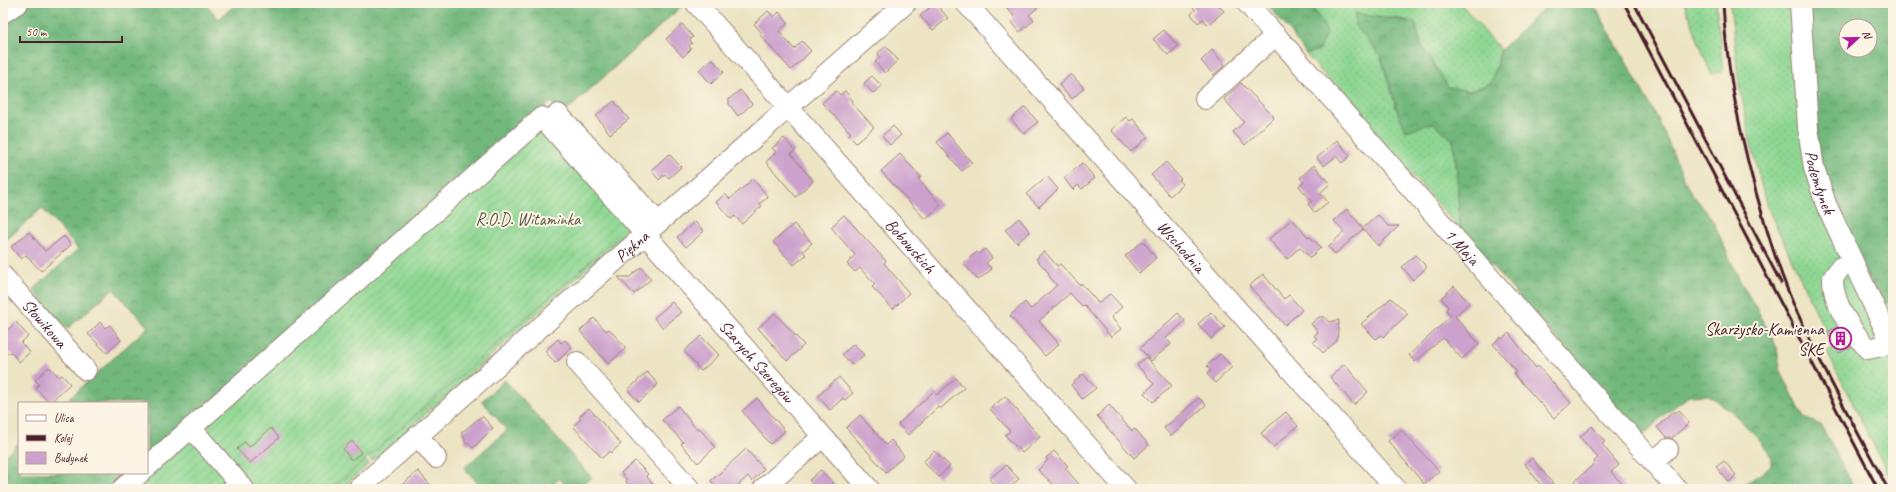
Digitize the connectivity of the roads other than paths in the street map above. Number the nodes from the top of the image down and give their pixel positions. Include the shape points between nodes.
1 (18, 3) edge
2 (696, 3) edge
3 (906, 3) edge
4 (966, 3) edge
5 (1247, 3) edge
6 (1800, 3) edge
7 (3, 13) edge
8 (1276, 36) junction
9 (1205, 99) dead end
10 (789, 106) junction
11 (558, 114) dead end
12 (651, 229) junction
13 (1852, 262) junction
14 (3, 276) edge
15 (1892, 346) edge
16 (577, 362) dead end
17 (86, 370) dead end
18 (191, 428) junction
19 (418, 436) junction
20 (822, 436) junction
21 (436, 458) dead end
22 (148, 465) edge
23 (139, 474) edge
24 (122, 489) edge
25 (244, 489) edge
26 (358, 489) edge
27 (690, 489) edge
28 (763, 489) edge
29 (869, 489) edge
30 (1126, 489) edge
31 (1396, 489) edge
32 (1677, 489) edge

1 - 7 street
2 - 10 street, Bobowskich
3 - 10 street, Piękna
4 - 31 street, Wschodnia
5 - 8 street, 1 Maja
6 - 13 street, Podemłynek via 1808,128 1814,168 1826,204
8 - 9 street
8 - 32 street, 1 Maja via 1660,456
10 - 12 street, Piękna
10 - 30 street, Bobowskich
11 - 12 street
12 - 18 street via 630,216 542,117
12 - 19 street, Piękna
12 - 20 street, Szarych Szeregów
13 - 15 street, Podemłynek
13 - 15 street via 1841,267 1833,278 1837,300 1850,324 1868,348
14 - 17 street, Słowikowa
16 - 27 street
18 - 22 street
18 - 25 street
19 - 21 street
19 - 26 street, Piękna
20 - 28 street
20 - 29 street, Szarych Szeregów
23 - 24 street

